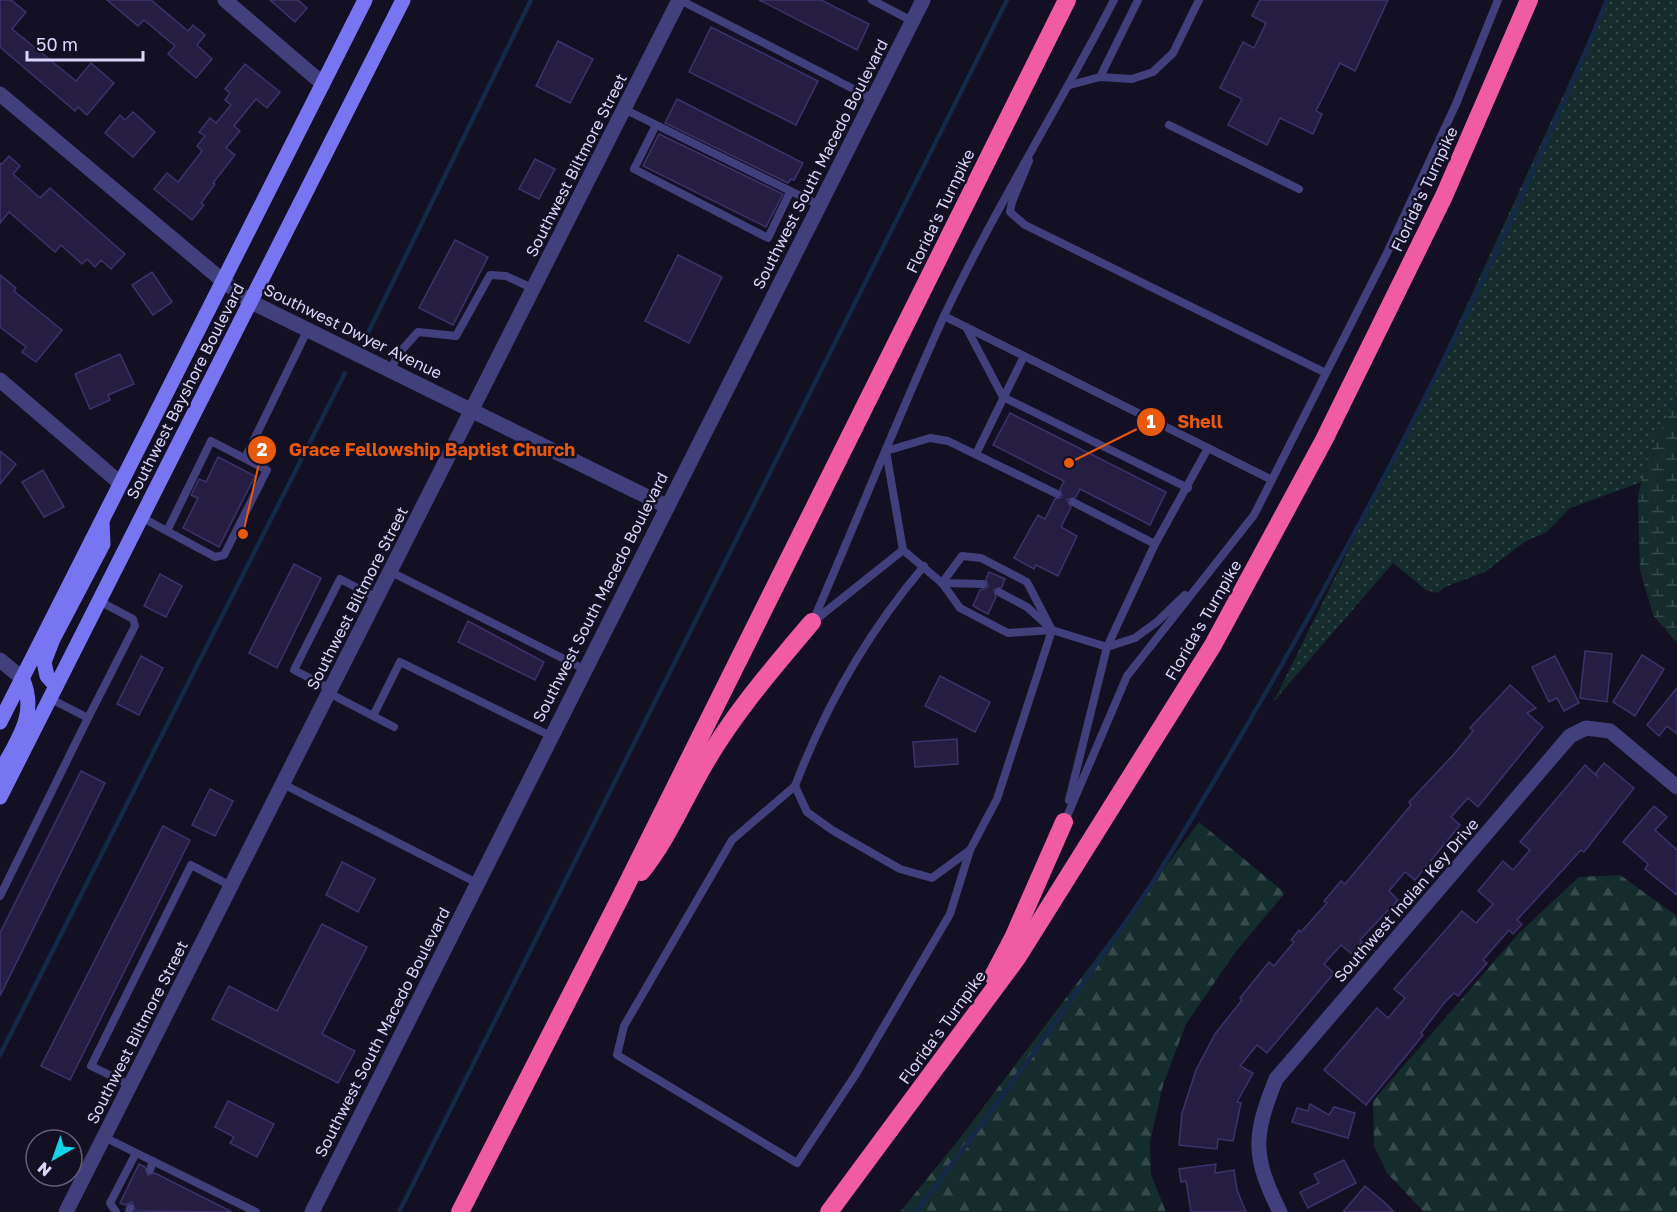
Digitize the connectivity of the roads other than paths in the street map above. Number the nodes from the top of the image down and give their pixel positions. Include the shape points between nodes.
1 (225, 0) edge
2 (365, 0) edge
3 (391, 0) edge
4 (403, 0) edge
5 (679, 0) edge
6 (872, 0) edge
7 (923, 0) edge
8 (1067, 0) edge
9 (1114, 0) edge
10 (1138, 0) edge
11 (1199, 0) edge
12 (1498, 0) edge
13 (1529, 0) edge
14 (912, 21) junction
15 (373, 59) junction
16 (1100, 77) junction
17 (323, 84) junction
18 (1070, 85) junction
19 (0, 94) edge
20 (873, 99) junction
21 (624, 109) junction
22 (656, 125) junction
23 (1169, 125) dead end
24 (1032, 151) junction
25 (1299, 189) dead end
26 (790, 192) junction
27 (819, 206) junction
28 (223, 281) junction
29 (534, 289) junction
30 (251, 302) junction
31 (944, 316) junction
32 (966, 327) junction
33 (308, 329) junction
34 (1024, 356) junction
35 (391, 369) junction
36 (1326, 373) junction
37 (0, 380) edge
38 (1003, 397) junction
39 (473, 410) junction
40 (1208, 448) junction
41 (886, 451) junction
42 (976, 454) junction
43 (245, 458) junction
44 (1272, 480) junction
45 (120, 483) junction
46 (1188, 488) junction
47 (1057, 494) dead end
48 (1073, 502) dead end
49 (666, 506) junction
50 (141, 517) junction
51 (102, 519) junction
52 (167, 531) junction
53 (1155, 543) junction
54 (903, 550) junction
55 (924, 566) junction
56 (391, 572) junction
57 (1207, 573) junction
58 (942, 583) junction
59 (983, 584) dead end
60 (999, 592) dead end
61 (377, 598) junction
62 (98, 601) junction
63 (812, 622) junction
64 (1052, 630) junction
65 (1107, 647) junction
66 (0, 660) edge
67 (584, 669) junction
68 (22, 678) junction
69 (330, 691) junction
70 (53, 692) junction
71 (373, 716) junction
72 (88, 718) junction
73 (0, 722) edge
74 (393, 727) dead end
75 (550, 736) junction
76 (0, 773) edge
77 (283, 784) junction
78 (795, 786) junction
79 (1677, 786) edge
80 (0, 797) edge
81 (1064, 822) junction
82 (970, 849) junction
83 (477, 883) junction
84 (231, 886) junction
85 (0, 896) edge
86 (619, 900) junction
87 (957, 1040) junction
88 (130, 1085) junction
89 (104, 1137) junction
90 (136, 1153) junction
91 (153, 1161) junction
92 (150, 1170) dead end
93 (181, 1175) junction
94 (177, 1184) dead end
95 (218, 1193) junction
96 (213, 1202) dead end
97 (253, 1211) edge
98 (66, 1212) edge
99 (116, 1212) edge
100 (312, 1212) edge
101 (460, 1212) edge
102 (829, 1212) edge
103 (1280, 1212) edge

1 - 17 street
2 - 17 main road, Southwest Bayshore Boulevard
3 - 15 main road via 378,30
4 - 15 main road, Southwest Bayshore Boulevard
5 - 20 lane
5 - 21 street, Southwest Biltmore Street
6 - 14 lane
7 - 14 street, Southwest South Macedo Boulevard
8 - 86 highway, Florida's Turnpike
9 - 18 lane
10 - 16 lane
11 - 16 lane via 1173,53 1153,72 1132,79
12 - 36 lane via 1387,253
13 - 87 highway, Florida's Turnpike via 1444,196 1324,440 1213,645 1017,958
14 - 20 street, Southwest South Macedo Boulevard
15 - 30 main road, Southwest Bayshore Boulevard
16 - 18 lane
17 - 28 main road, Southwest Bayshore Boulevard
18 - 24 lane
19 - 28 street, Southwest Dwyer Avenue
20 - 27 street, Southwest South Macedo Boulevard
21 - 22 lane
21 - 29 street, Southwest Biltmore Street
22 - 26 lane
22 - 26 lane via 634,169 768,238
23 - 25 lane
24 - 31 lane via 1012,180
24 - 36 lane via 1011,212 1025,225
26 - 27 lane
27 - 49 street, Southwest South Macedo Boulevard
28 - 30 street, Southwest Dwyer Avenue
28 - 45 main road, Southwest Bayshore Boulevard
29 - 35 lane via 506,276 490,275 456,336 418,332
29 - 39 street, Southwest Biltmore Street
30 - 33 street, Southwest Dwyer Avenue
30 - 50 main road, Southwest Bayshore Boulevard
31 - 32 lane
31 - 41 lane
32 - 34 lane
32 - 38 lane
33 - 35 street, Southwest Dwyer Avenue
33 - 43 lane
34 - 38 lane
34 - 40 lane
35 - 39 street, Southwest Dwyer Avenue
36 - 44 lane
37 - 45 street
38 - 42 lane
38 - 46 lane
39 - 49 street, Southwest Dwyer Avenue
39 - 56 street, Southwest Biltmore Street
40 - 44 lane
40 - 46 lane
41 - 42 lane via 930,438 948,441
41 - 54 lane
41 - 63 lane
42 - 47 lane
43 - 52 lane via 212,441
43 - 52 lane via 267,470 224,555 215,557
44 - 57 lane via 1254,515
45 - 51 main road, Southwest Bayshore Boulevard
46 - 53 lane
48 - 53 lane
49 - 67 street, Southwest South Macedo Boulevard
50 - 52 lane
50 - 62 main road, Southwest Bayshore Boulevard
51 - 68 main road, Southwest Bayshore Boulevard
51 - 70 main road via 103,544 44,662
53 - 65 lane
54 - 55 lane
54 - 63 lane
55 - 58 lane
55 - 78 lane via 881,621 844,683 815,733
56 - 61 street, Southwest Biltmore Street
56 - 67 lane
57 - 65 lane via 1158,621 1135,638
57 - 81 lane via 1127,676
58 - 59 lane
58 - 64 lane via 960,608 1008,633
58 - 64 lane via 962,556 981,558 1027,582
60 - 64 lane via 1028,607
61 - 69 street, Southwest Biltmore Street
61 - 69 lane via 340,579 294,670
62 - 70 main road, Southwest Bayshore Boulevard
62 - 72 lane via 133,619 135,626
63 - 86 highway via 754,689 705,764 657,853
64 - 65 lane
64 - 82 lane via 997,799
65 - 81 lane
66 - 68 street
67 - 75 street, Southwest South Macedo Boulevard
68 - 73 main road, Southwest Bayshore Boulevard
68 - 76 main road via 30,706
69 - 71 lane
69 - 77 street, Southwest Biltmore Street
70 - 72 lane
70 - 80 main road, Southwest Bayshore Boulevard
71 - 74 lane
71 - 75 lane via 400,662
72 - 85 lane
75 - 83 street, Southwest South Macedo Boulevard
77 - 83 lane
77 - 84 street, Southwest Biltmore Street
78 - 82 lane via 807,812 900,869 932,878
78 - 82 lane via 732,840 624,1026 616,1055 797,1163 856,1074 950,914
79 - 103 street, Southwest Indian Key Drive via 1610,730 1586,728 1570,736 1276,1079 1262,1114 1257,1150 1268,1189
81 - 87 highway via 1013,938
83 - 100 street, Southwest South Macedo Boulevard
84 - 88 street, Southwest Biltmore Street
84 - 88 lane via 191,865 91,1066
86 - 101 highway, Florida's Turnpike
87 - 102 highway, Florida's Turnpike
88 - 89 street, Southwest Biltmore Street
89 - 90 lane
89 - 98 street, Southwest Biltmore Street
90 - 91 lane
90 - 99 lane via 110,1203
91 - 92 lane
91 - 93 lane
93 - 94 lane
93 - 95 lane
95 - 96 lane
95 - 97 lane

